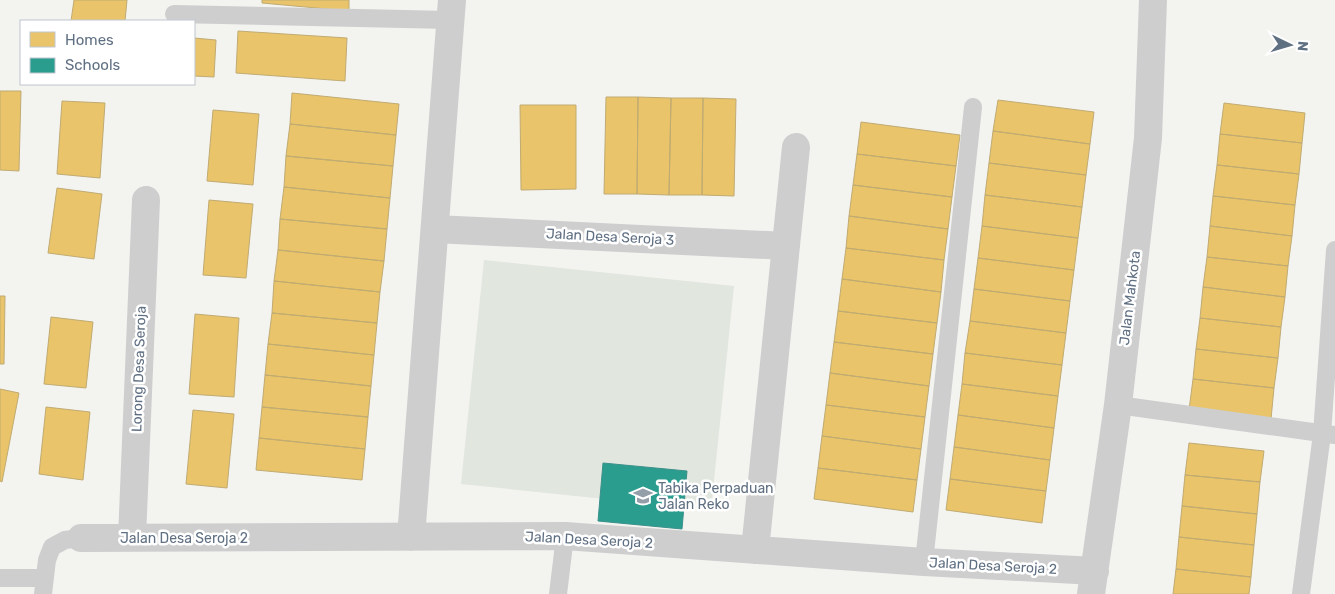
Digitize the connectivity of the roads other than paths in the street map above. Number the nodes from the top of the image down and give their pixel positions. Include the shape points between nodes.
1 (1154, 0) edge
2 (451, 10) edge
3 (174, 14) dead end
4 (973, 107) dead end
5 (796, 147) dead end
6 (146, 200) dead end
7 (435, 229) junction
8 (786, 246) junction
9 (1335, 250) edge
10 (1118, 406) junction
11 (1328, 434) edge
12 (564, 536) junction
13 (411, 537) junction
14 (81, 538) joint
15 (132, 538) junction
16 (755, 550) junction
17 (924, 562) junction
18 (0, 578) edge
19 (1093, 583) edge
20 (44, 586) edge
21 (558, 594) edge
22 (1301, 594) edge

1 - 10 street, Jalan Mahkota via 1148,138
2 - 3 lane
2 - 7 street
4 - 17 lane
5 - 8 street
6 - 15 street, Lorong Desa Seroja
7 - 8 street, Jalan Desa Seroja 3
7 - 13 street
8 - 16 street
9 - 11 lane
10 - 11 lane
10 - 19 street, Jalan Mahkota
11 - 22 lane
12 - 13 street, Jalan Desa Seroja 2
12 - 16 street, Jalan Desa Seroja 2
12 - 21 lane
13 - 15 street, Jalan Desa Seroja 2
14 - 15 street, Jalan Desa Seroja 2
14 - 20 lane via 52,546
16 - 17 street, Jalan Desa Seroja 2
17 - 19 street, Jalan Desa Seroja 2
18 - 20 lane

